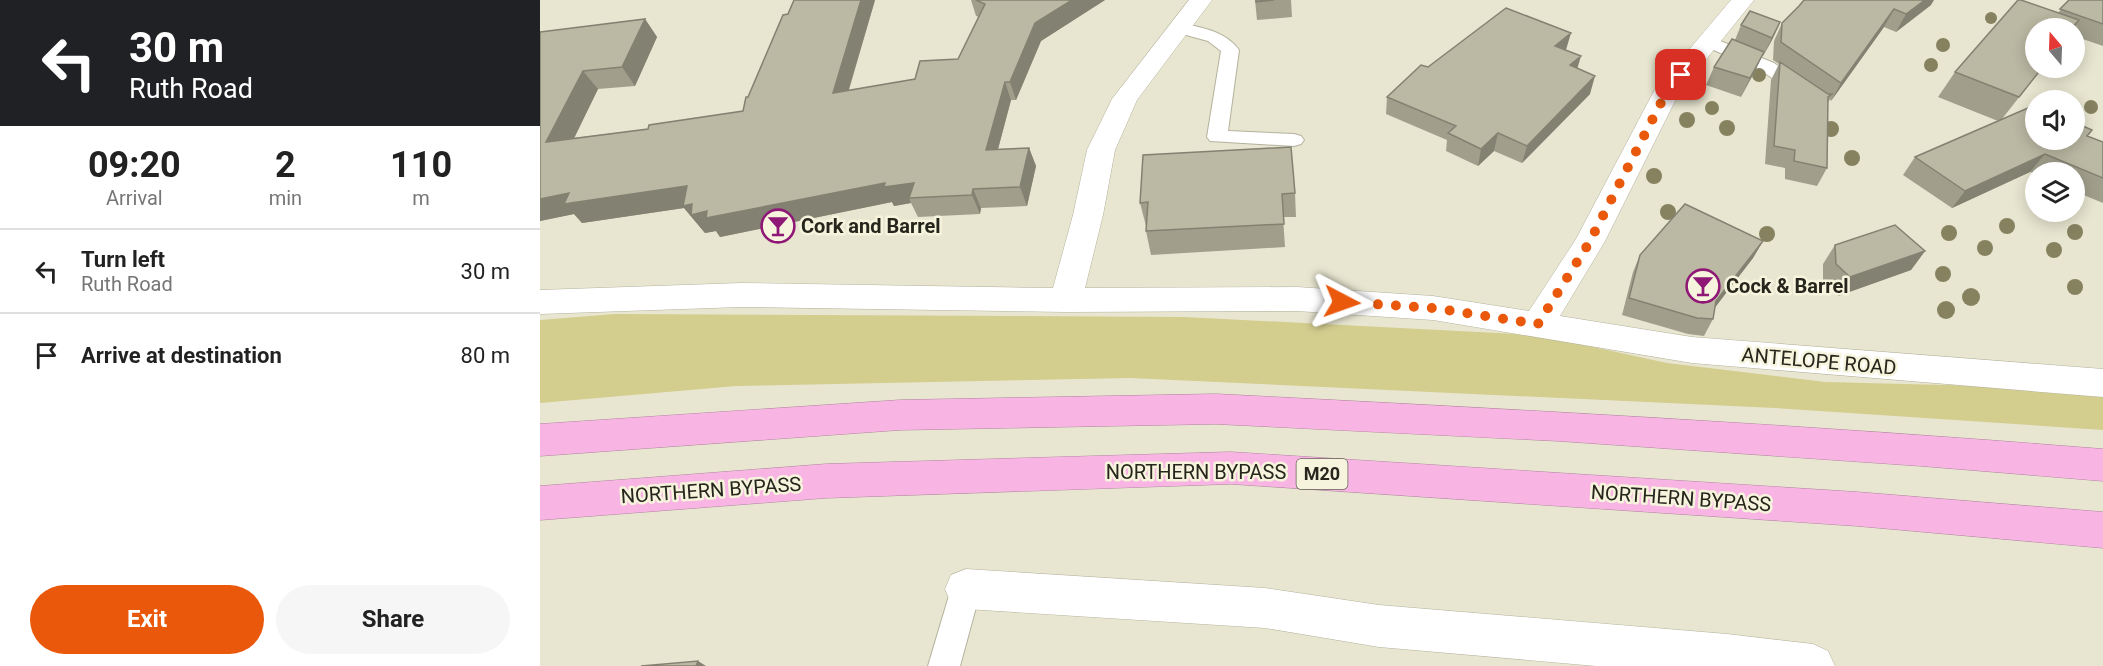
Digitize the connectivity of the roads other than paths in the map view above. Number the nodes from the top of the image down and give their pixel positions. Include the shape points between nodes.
1 (1201, 0) edge
2 (1743, 0) edge
3 (1180, 28) junction
4 (1708, 41) junction
5 (1818, 101) edge
6 (1294, 140) dead end
7 (1066, 300) junction
8 (540, 302) edge
9 (1538, 324) junction
10 (2103, 383) edge
11 (540, 441) edge
12 (2103, 465) edge
13 (540, 502) edge
14 (2103, 531) edge
15 (966, 590) joint
16 (1725, 661) edge
17 (944, 666) edge
18 (1813, 666) edge

1 - 3 street
2 - 4 street
3 - 6 lane via 1218,39 1230,50 1217,137
3 - 7 street via 1125,99 1101,150
4 - 5 lane via 1768,67
4 - 9 street via 1667,91 1589,243
7 - 8 street, ANTELOPE ROAD via 741,295
7 - 9 street, ANTELOPE ROAD via 1297,299 1433,308
9 - 10 street, ANTELOPE ROAD via 1692,350
11 - 12 highway via 900,415 1216,409 1558,426
13 - 14 highway, NORTHERN BYPASS / M20 via 826,481 1231,468 1857,509
15 - 16 street via 1265,608 1379,626
15 - 17 lane
16 - 18 street

